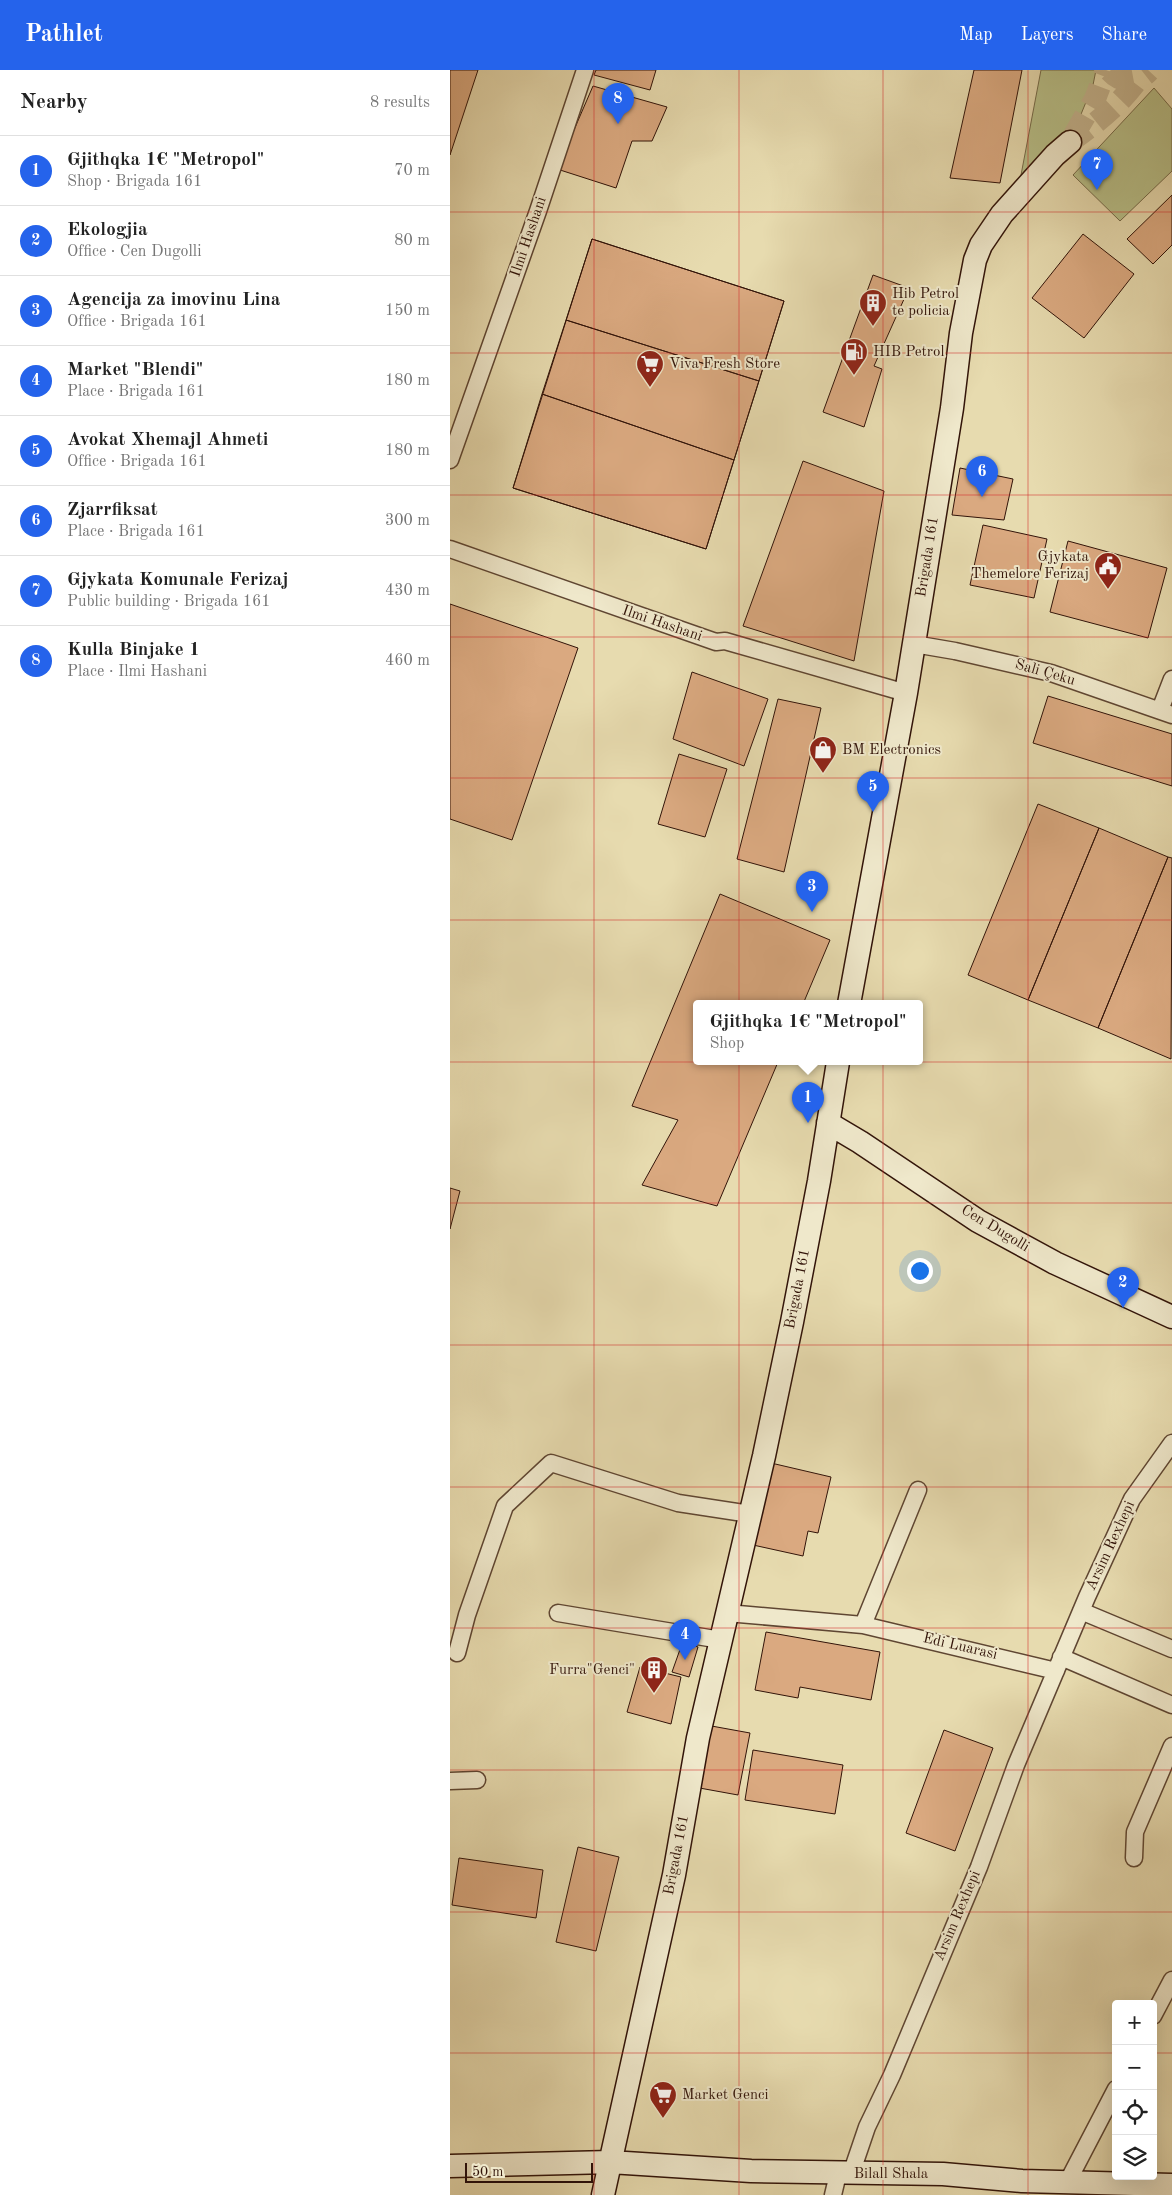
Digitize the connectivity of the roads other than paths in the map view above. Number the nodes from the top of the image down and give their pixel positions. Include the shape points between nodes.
1 (584, 70) edge
2 (1070, 142) tunnel mouth
3 (450, 460) edge
4 (450, 549) edge
5 (914, 644) junction
6 (1172, 679) edge
7 (906, 694) junction
8 (1166, 712) edge
9 (850, 1000) edge
10 (838, 1065) edge
11 (828, 1123) junction
12 (1172, 1317) edge
13 (1172, 1443) edge
14 (918, 1490) dead end
15 (750, 1514) junction
16 (1081, 1611) junction
17 (558, 1613) dead end
18 (727, 1613) junction
19 (864, 1625) junction
20 (721, 1640) junction
21 (1172, 1649) edge
22 (458, 1653) dead end
23 (1058, 1664) junction
24 (1172, 1705) edge
25 (1172, 1746) edge
26 (477, 1780) dead end
27 (450, 1781) edge
28 (1134, 1858) dead end
29 (1172, 1980) edge
30 (1157, 2008) edge
31 (1115, 2090) edge
32 (610, 2162) junction
33 (450, 2166) edge
34 (841, 2181) edge
35 (1068, 2181) junction
36 (1172, 2185) edge
37 (603, 2195) edge

1 - 3 street, Ilmi Hashani
2 - 5 street, Brigada 161 via 1002,214 975,260 960,333 952,408
4 - 7 street, Ilmi Hashani via 716,642 725,641
5 - 7 street, Brigada 161
5 - 8 street, Sali Çeku via 955,650 1051,673
6 - 8 street
7 - 9 street, Brigada 161
10 - 11 street, Brigada 161
11 - 12 street, Cen Dugolli via 978,1221 1055,1263
11 - 15 street, Brigada 161 via 792,1322
13 - 16 street, Arsim Rexhepi via 1132,1499
14 - 19 street
15 - 18 street, Brigada 161
15 - 22 street via 678,1503 552,1463 505,1506 467,1615
16 - 21 street
16 - 23 street, Arsim Rexhepi
17 - 20 street
18 - 19 street, Edi Luarasi
18 - 20 street, Brigada 161
19 - 23 street, Edi Luarasi
20 - 32 street, Brigada 161 via 698,1738 674,1875
23 - 24 street
23 - 34 street, Arsim Rexhepi via 1016,1765 979,1867 892,2075
25 - 28 street via 1135,1832
26 - 27 street
29 - 30 street
31 - 35 street
32 - 33 street, Bilall Shala
32 - 34 street, Bilall Shala
32 - 37 street, Brigada 161
34 - 35 street, Bilall Shala via 943,2174
35 - 36 street, Bilall Shala

